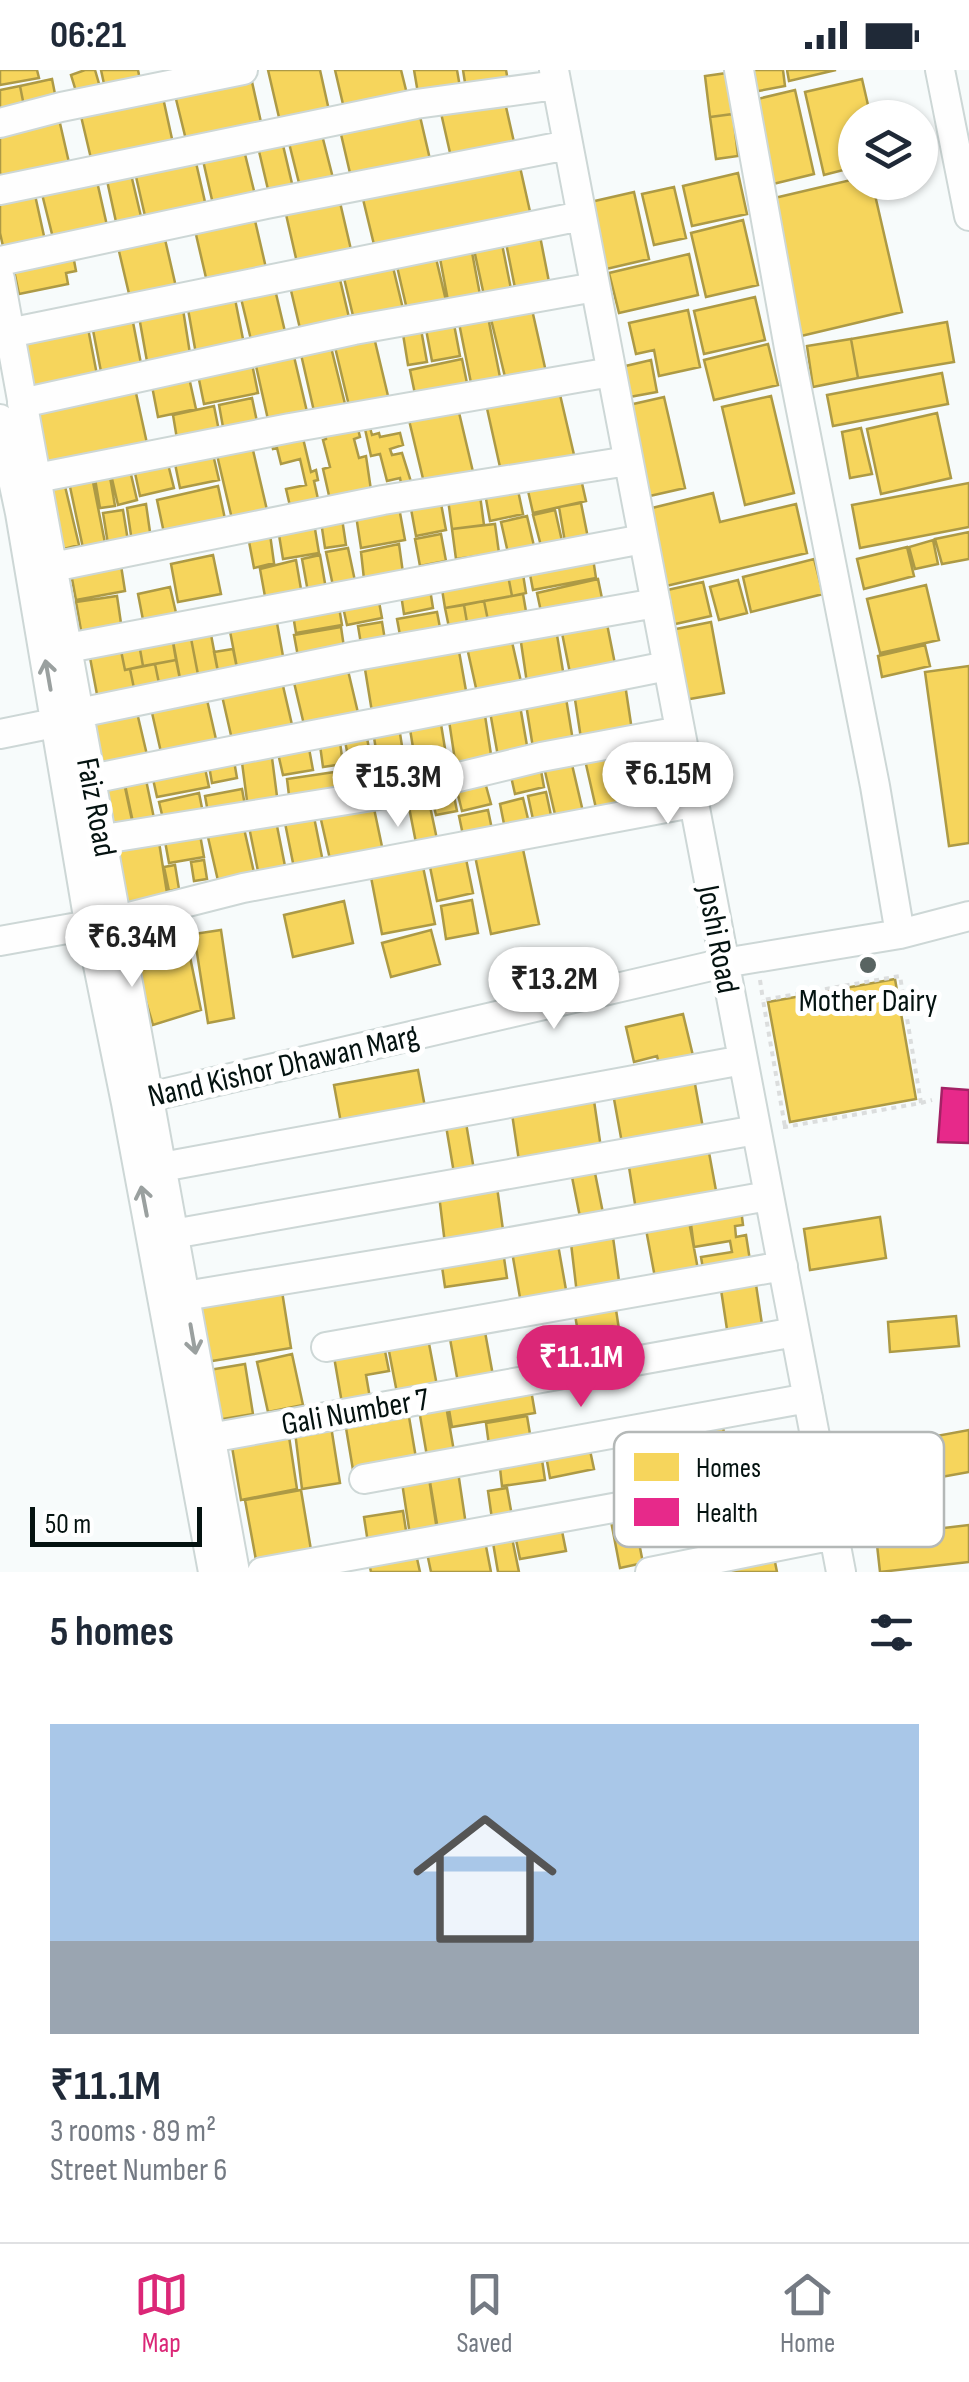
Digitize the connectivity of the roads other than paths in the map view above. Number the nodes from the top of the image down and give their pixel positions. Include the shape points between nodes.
1 (243, 70) edge
2 (739, 70) edge
3 (950, 75) edge
4 (555, 77) edge
5 (0, 123) edge
6 (568, 145) junction
7 (0, 190) edge
8 (581, 216) junction
9 (969, 216) edge
10 (0, 261) edge
11 (0, 279) edge
12 (595, 287) junction
13 (9, 333) junction
14 (612, 372) junction
15 (11, 411) edge
16 (628, 460) junction
17 (37, 478) junction
18 (643, 539) junction
19 (53, 566) junction
20 (656, 603) junction
21 (68, 648) junction
22 (667, 666) junction
23 (72, 718) junction
24 (680, 731) junction
25 (0, 734) edge
26 (92, 780) junction
27 (692, 804) junction
28 (104, 839) junction
29 (969, 916) edge
30 (103, 923) junction
31 (900, 934) junction
32 (0, 941) edge
33 (724, 963) junction
34 (743, 1060) junction
35 (138, 1099) junction
36 (756, 1130) junction
37 (162, 1167) junction
38 (768, 1196) junction
39 (173, 1234) junction
40 (783, 1266) junction
41 (185, 1296) junction
42 (795, 1332) junction
43 (326, 1346) dead end
44 (808, 1398) junction
45 (619, 1432) edge
46 (814, 1432) edge
47 (614, 1433) edge
48 (210, 1438) junction
49 (364, 1478) dead end
50 (614, 1508) edge
51 (774, 1547) edge
52 (836, 1547) edge
53 (212, 1572) edge
54 (235, 1572) edge
55 (262, 1572) edge
56 (650, 1572) edge
57 (840, 1572) edge

1 - 5 street
2 - 31 street
3 - 9 street
4 - 6 street, Joshi Road
4 - 7 street
6 - 8 street, Joshi Road
6 - 10 street
8 - 12 street, Joshi Road
8 - 13 street
11 - 13 street, Faiz Road
12 - 14 street, Joshi Road
12 - 15 street via 354,330
13 - 15 street, Faiz Road
14 - 16 street, Joshi Road
14 - 17 street
15 - 17 street, Faiz Road
23 -> 15 street via 20,513
16 - 18 street, Joshi Road
16 - 19 street
17 - 19 street, Faiz Road
18 - 20 street, Joshi Road
18 - 21 street
19 - 21 street, Faiz Road
20 - 22 street, Joshi Road
20 - 23 street via 356,656
21 - 23 street, Faiz Road
22 - 24 street, Joshi Road
22 - 26 street
23 - 25 street
23 - 26 street, Faiz Road
23 - 30 street
24 - 27 street, Joshi Road
24 - 28 street via 396,792
26 - 28 street, Faiz Road
27 - 30 street via 244,888
27 - 33 street, Joshi Road
28 - 30 street, Faiz Road
29 - 31 street, Nand Kishor Dhawan Marg
30 - 32 street
30 - 35 street
31 - 33 street, Nand Kishor Dhawan Marg
33 - 34 street, Joshi Road
33 - 35 street, Nand Kishor Dhawan Marg
34 - 36 street, Joshi Road
34 - 37 street
35 - 37 street
53 -> 35 street
36 - 38 street, Joshi Road
36 - 39 street
37 - 39 street
38 - 40 street, Joshi Road
38 - 41 street
39 - 41 street
40 - 42 street, Joshi Road
40 - 43 street
41 -> 48 street
42 - 44 street, Joshi Road
42 - 48 street, Gali Number 7
44 - 45 street
44 - 46 street, Joshi Road
47 - 49 street
48 - 54 street
50 - 55 street
51 - 56 street
52 - 57 street, Joshi Road

